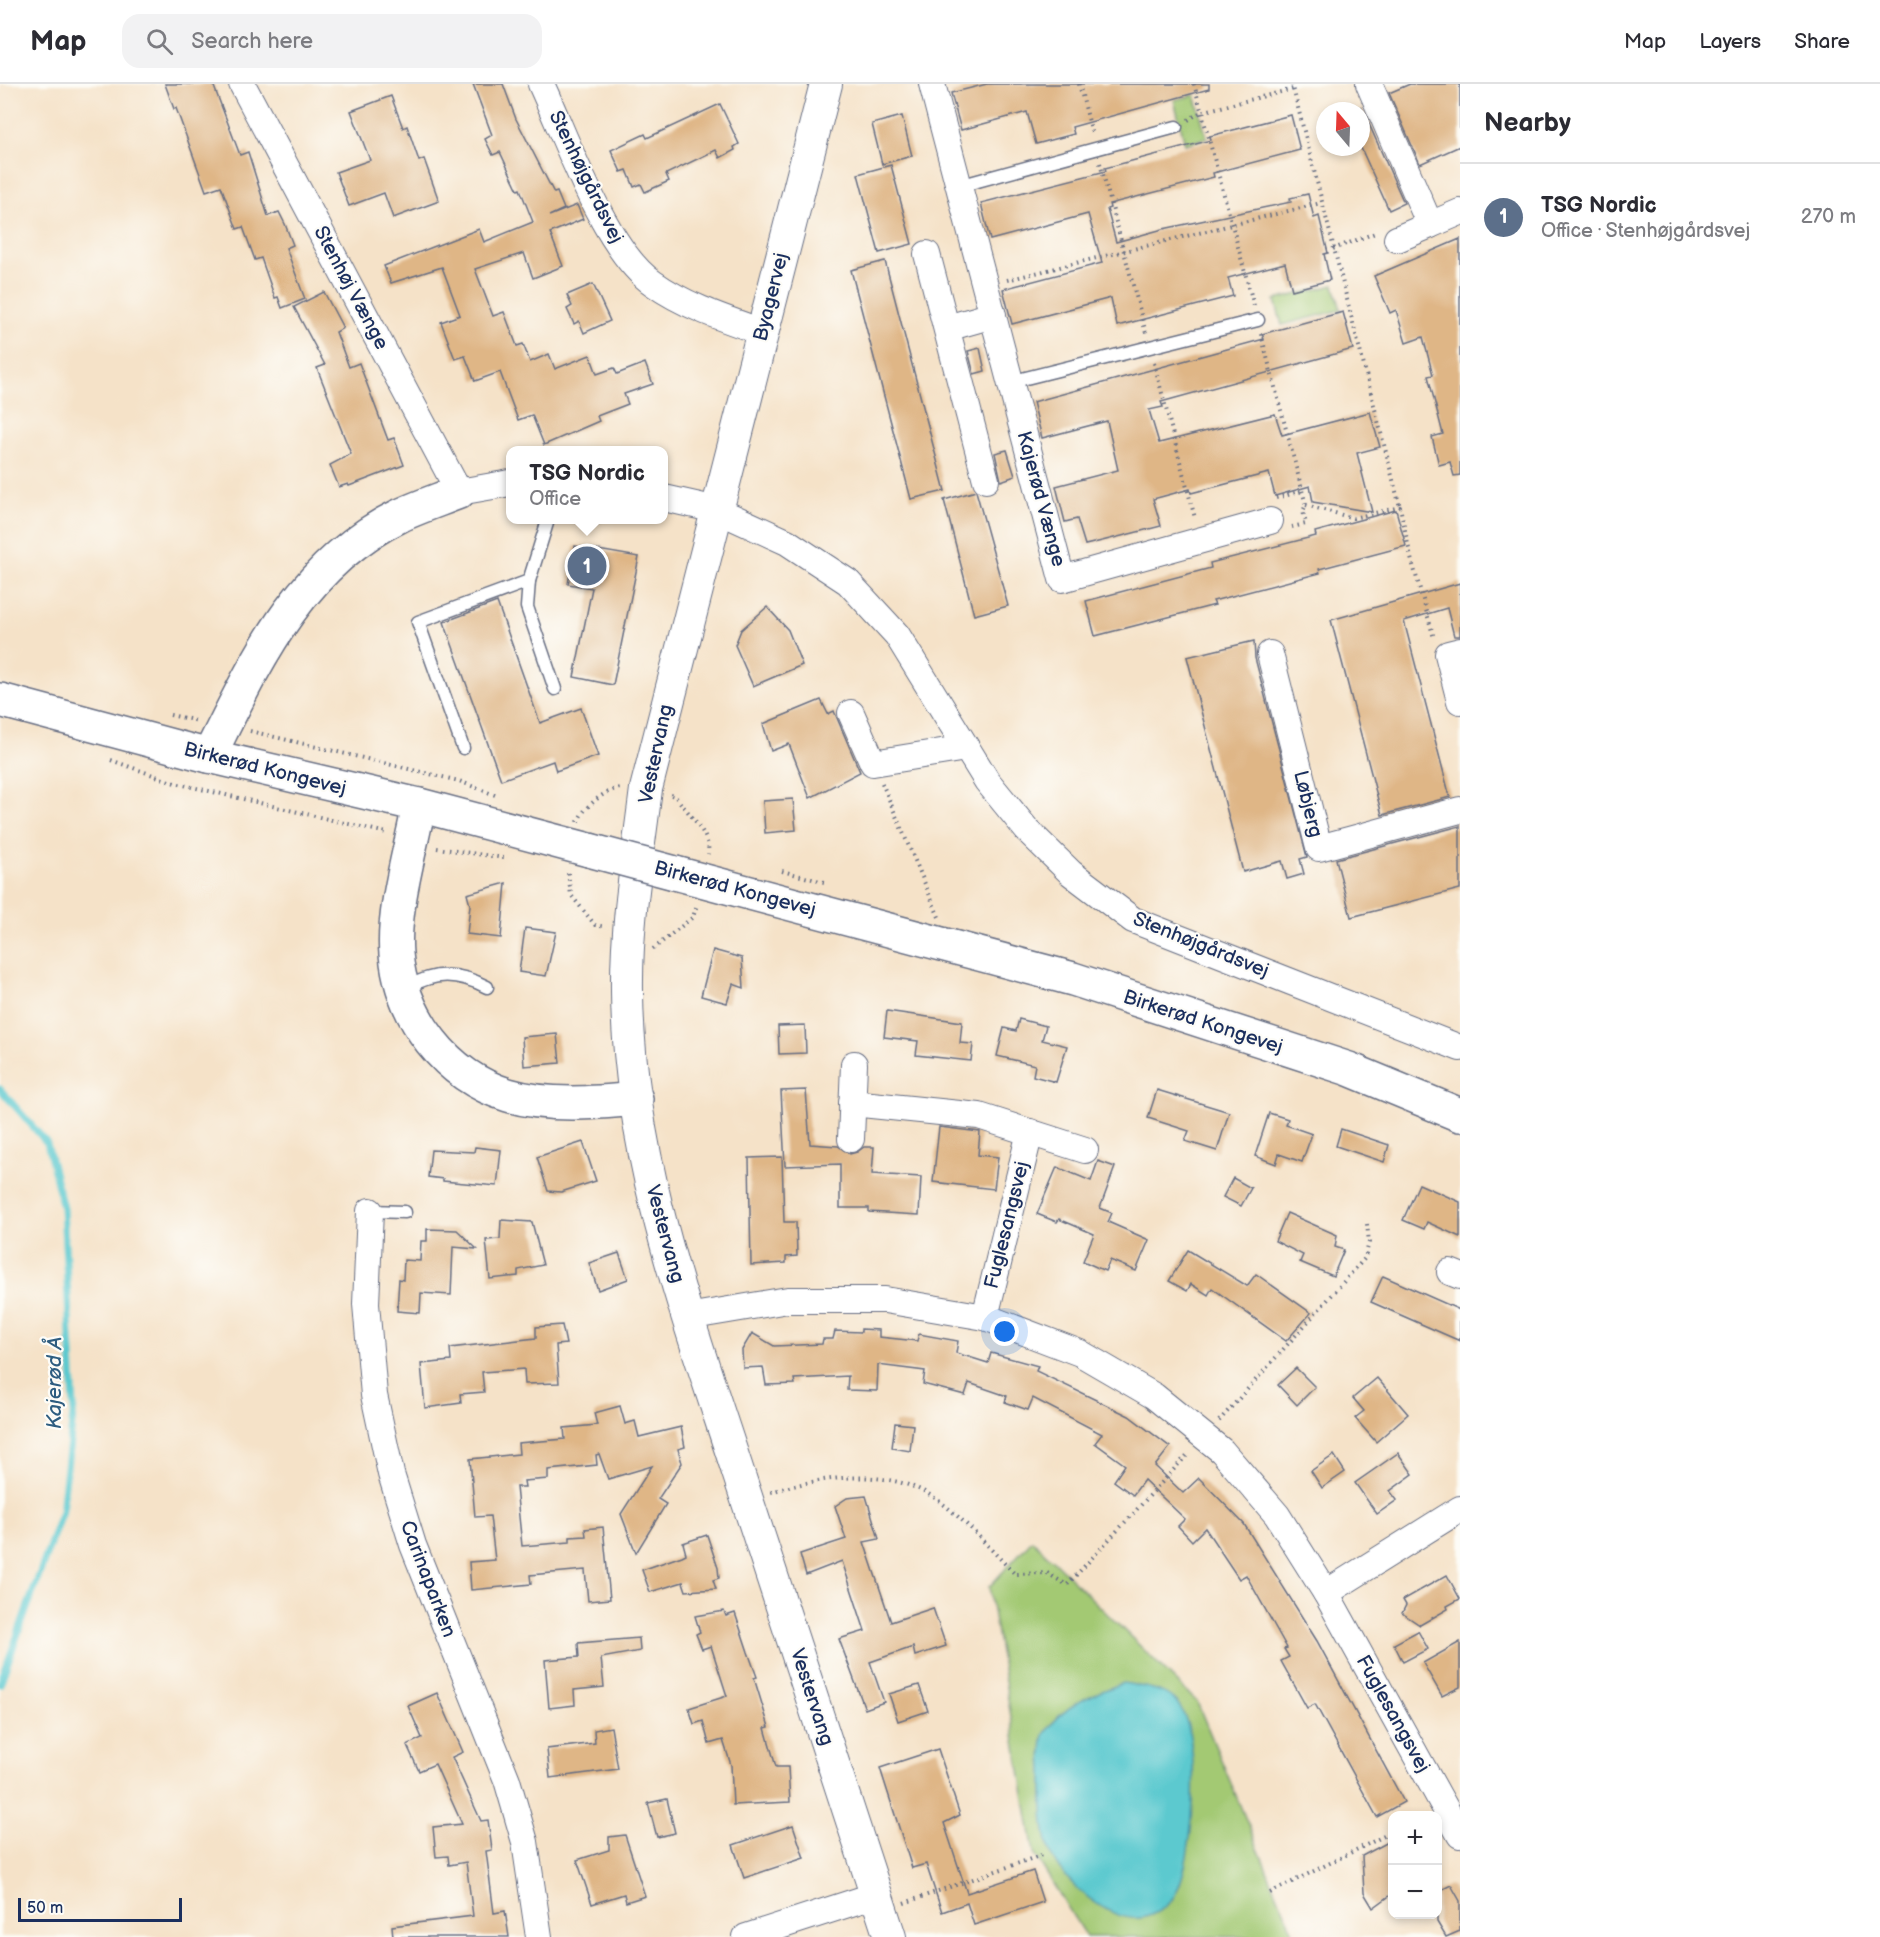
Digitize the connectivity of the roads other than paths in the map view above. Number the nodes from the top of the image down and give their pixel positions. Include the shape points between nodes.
1 (242, 84) edge
2 (541, 84) edge
3 (826, 84) edge
4 (932, 84) edge
5 (1369, 84) edge
6 (1176, 127) road end
7 (959, 186) junction
8 (1460, 212) edge
9 (1430, 225) junction
10 (1397, 239) road end
11 (927, 254) dead end
12 (993, 315) junction
13 (1258, 320) road end
14 (947, 328) junction
15 (762, 332) junction
16 (1010, 382) junction
17 (986, 480) dead end
18 (506, 484) edge
19 (459, 492) junction
20 (668, 499) edge
21 (717, 510) junction
22 (1270, 520) dead end
23 (546, 524) edge
24 (529, 581) junction
25 (1454, 652) edge
26 (1270, 654) dead end
27 (555, 689) dead end
28 (0, 700) edge
29 (1460, 701) edge
30 (851, 713) dead end
31 (463, 748) dead end
32 (966, 748) junction
33 (209, 756) junction
34 (418, 805) junction
35 (1460, 810) edge
36 (487, 987) dead end
37 (402, 991) junction
38 (1460, 1048) edge
39 (854, 1064) dead end
40 (636, 1099) junction
41 (852, 1103) junction
42 (1460, 1114) edge
43 (1030, 1132) junction
44 (851, 1139) dead end
45 (1085, 1150) dead end
46 (370, 1211) joint
47 (405, 1212) dead end
48 (687, 1317) junction
49 (985, 1317) junction
50 (1460, 1509) edge
51 (1326, 1593) junction
52 (1452, 1801) edge
53 (1460, 1835) edge
54 (883, 1914) edge
55 (539, 1937) edge
56 (746, 1937) edge

1 - 19 street, Stenhøj Vænge
2 - 15 street, Stenhøjgårdsvej via 611,234 631,264 652,283 691,305
3 - 15 street, Byagervej
4 - 7 street, Kajerød Vænge
5 - 9 street
6 - 7 lane
7 - 12 street, Kajerød Vænge
8 - 9 street
9 - 10 street
11 - 14 street
12 - 14 street
12 - 16 street, Kajerød Vænge
13 - 16 lane
14 - 17 street
15 - 21 street, Byagervej
16 - 22 street, Kajerød Vænge via 1062,579
18 - 19 street
19 - 33 main road via 399,517 350,547 304,590 261,651
20 - 21 street, Stenhøjgårdsvej
21 - 32 street, Stenhøjgårdsvej via 787,542 848,582 897,635
21 - 40 street, Vestervang via 645,799 627,991
23 - 24 lane
24 - 27 lane via 527,607
24 - 31 lane via 418,622
25 - 29 street
26 - 35 street, Løbjerg via 1319,848
28 - 33 main road, Birkerød Kongevej
30 - 32 street via 873,763
32 - 38 street, Stenhøjgårdsvej via 1027,830 1071,873 1132,920
33 - 34 main road, Birkerød Kongevej
34 - 37 main road via 398,914 395,952
34 - 42 main road, Birkerød Kongevej, bridge via 578,856 675,873 1073,979 1348,1069
36 - 37 lane via 467,977 444,974 422,979
37 - 40 main road via 418,1026 442,1056 473,1080 508,1095 547,1102
39 - 41 street
40 - 48 street, Vestervang via 653,1200
41 - 43 street via 979,1116
41 - 44 street
43 - 45 street
43 - 49 street, Fuglesangsvej
46 - 47 lane
46 - 55 street, Carinaparken via 366,1304 374,1395 391,1474 412,1545 507,1780 525,1842
48 - 49 street, Fuglesangsvej via 788,1300 885,1300
48 - 54 street, Vestervang
49 - 51 street, Fuglesangsvej via 1080,1353 1154,1396 1222,1451 1277,1515
50 - 51 street
51 - 52 street, Fuglesangsvej
52 - 53 street, Fuglesangsvej
54 - 56 street

